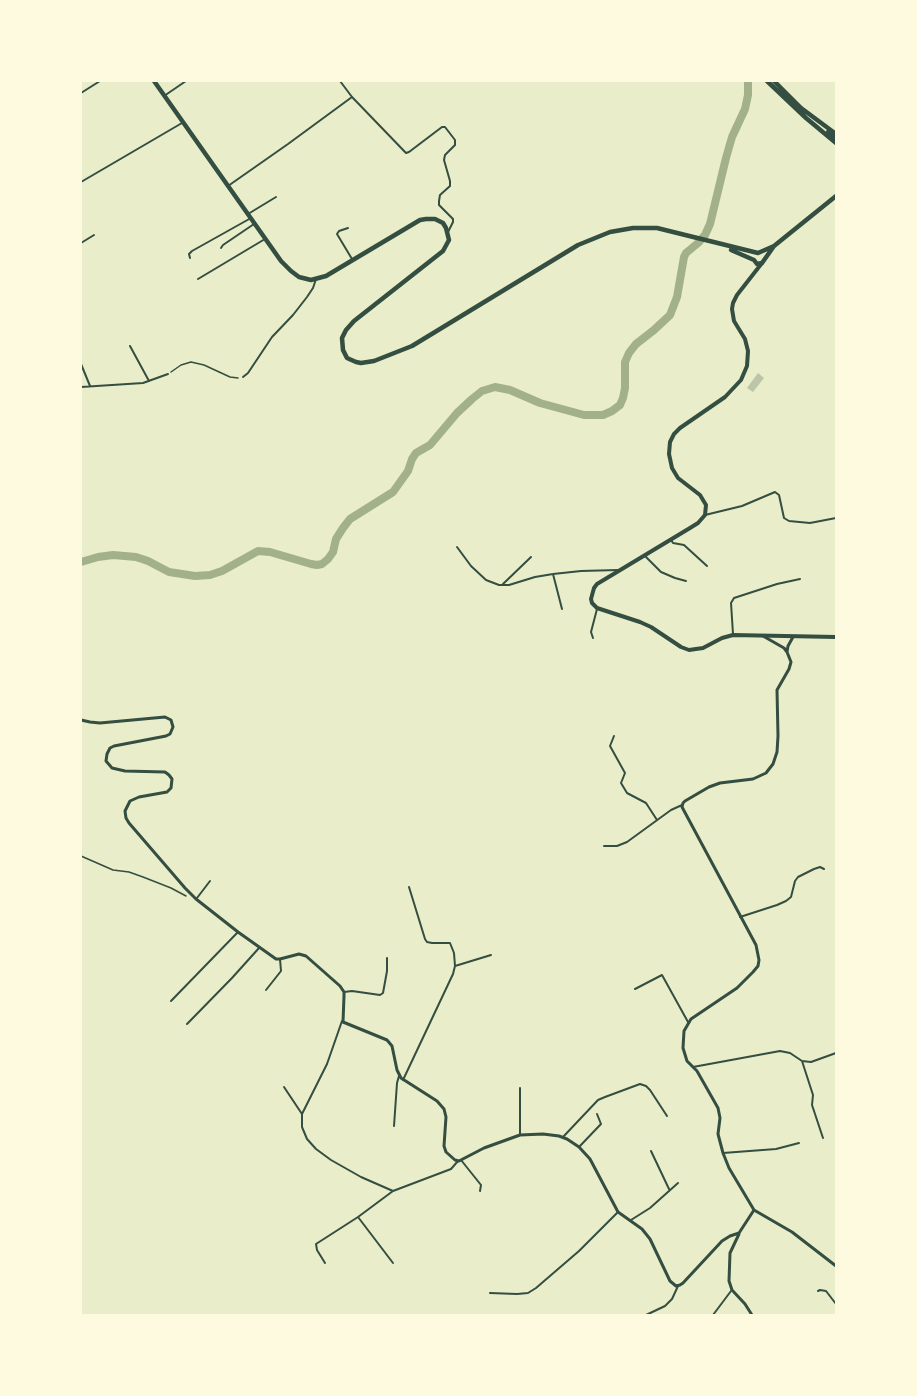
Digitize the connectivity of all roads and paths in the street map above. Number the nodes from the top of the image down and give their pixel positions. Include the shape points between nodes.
1 (100, 81) edge
2 (154, 81) edge
3 (186, 81) edge
4 (340, 81) edge
5 (767, 81) edge
6 (774, 81) edge
7 (81, 93) edge
8 (164, 96) junction
9 (352, 97) junction
10 (183, 123) junction
11 (836, 136) edge
12 (836, 143) edge
13 (81, 182) edge
14 (228, 186) junction
15 (836, 196) edge
16 (276, 197) dead end
17 (249, 216) junction
18 (255, 224) junction
19 (348, 228) dead end
20 (448, 232) junction
21 (94, 235) dead end
22 (265, 239) junction
23 (81, 243) edge
24 (721, 245) junction
25 (774, 246) junction
26 (221, 248) dead end
27 (759, 253) junction
28 (190, 258) dead end
29 (352, 261) junction
30 (754, 261) junction
31 (763, 262) junction
32 (752, 275) junction
33 (198, 279) dead end
34 (316, 279) junction
35 (130, 346) dead end
36 (81, 364) edge
37 (168, 374) joint
38 (243, 377) joint
39 (150, 381) junction
40 (90, 386) junction
41 (81, 387) edge
42 (705, 515) junction
43 (836, 518) edge
44 (671, 540) junction
45 (457, 548) dead end
46 (531, 556) dead end
47 (645, 556) junction
48 (707, 566) dead end
49 (620, 570) junction
50 (553, 574) junction
51 (800, 579) dead end
52 (686, 581) dead end
53 (502, 586) junction
54 (597, 608) junction
55 (562, 609) dead end
56 (733, 635) junction
57 (761, 635) junction
58 (794, 636) junction
59 (836, 637) edge
60 (593, 638) dead end
61 (788, 652) junction
62 (81, 720) edge
63 (614, 736) dead end
64 (682, 804) junction
65 (657, 820) junction
66 (604, 846) dead end
67 (81, 856) edge
68 (824, 869) dead end
69 (210, 881) dead end
70 (409, 886) dead end
71 (196, 899) junction
72 (740, 917) junction
73 (238, 932) junction
74 (259, 948) junction
75 (491, 955) dead end
76 (387, 958) dead end
77 (280, 959) junction
78 (455, 966) junction
79 (634, 988) dead end
80 (266, 990) dead end
81 (344, 992) junction
82 (171, 1001) dead end
83 (342, 1021) junction
84 (688, 1022) junction
85 (187, 1024) dead end
86 (836, 1053) edge
87 (802, 1061) junction
88 (693, 1066) junction
89 (399, 1076) junction
90 (403, 1080) junction
91 (284, 1087) dead end
92 (520, 1088) dead end
93 (302, 1114) junction
94 (597, 1114) dead end
95 (667, 1116) dead end
96 (394, 1126) dead end
97 (520, 1135) junction
98 (562, 1137) junction
99 (823, 1138) dead end
100 (799, 1143) dead end
101 (579, 1147) junction
102 (651, 1151) dead end
103 (723, 1153) junction
104 (459, 1160) junction
105 (678, 1183) dead end
106 (669, 1190) junction
107 (393, 1191) junction
108 (480, 1191) dead end
109 (754, 1210) junction
110 (618, 1212) junction
111 (358, 1217) junction
112 (631, 1220) junction
113 (739, 1233) junction
114 (325, 1263) dead end
115 (393, 1263) dead end
116 (836, 1266) edge
117 (678, 1286) junction
118 (732, 1290) junction
119 (818, 1291) dead end
120 (490, 1293) dead end
121 (836, 1304) edge
122 (646, 1315) edge
123 (713, 1315) edge
124 (752, 1315) edge

1 - 7 street
2 - 8 main road
3 - 8 street
4 - 9 street
5 - 12 main road
6 - 11 main road
8 - 10 main road
9 - 14 street
9 - 20 street via 406,153 445,127 456,143 445,155 450,186 439,201 453,219
10 - 13 street
10 - 14 main road
14 - 17 main road
15 - 25 main road
16 - 17 street
17 - 18 main road
17 - 28 street via 192,251
18 - 22 main road
18 - 26 street
19 - 29 street via 337,234
20 - 24 main road via 448,243 442,251 349,326 342,342 347,358 367,362 412,345 578,245 603,234 625,228 657,228
20 - 29 main road via 440,221 420,220
21 - 23 street
22 - 33 street
22 - 34 main road via 291,271 303,278
24 - 27 main road
24 - 30 main road
25 - 27 main road
25 - 31 main road
27 - 30 main road
27 - 31 main road via 764,256
29 - 34 main road
30 - 31 main road
30 - 32 main road
31 - 32 main road
32 - 42 main road via 732,309 748,351 741,380 725,397 680,428 670,442 672,468 681,481 700,495 706,505
34 - 38 street via 307,297
35 - 39 street
36 - 40 street
37 - 38 path via 191,362 230,377
37 - 39 street
39 - 40 street
40 - 41 street
42 - 43 street via 775,492 783,515 793,522
42 - 44 main road
44 - 47 main road
44 - 48 street via 684,544
45 - 53 street via 486,580
46 - 53 street
47 - 49 main road
47 - 52 street via 661,572
49 - 50 street
49 - 54 main road via 594,588 591,599
50 - 53 street
50 - 55 street
51 - 56 street via 734,598
54 - 56 main road via 651,627 689,650
54 - 60 street via 591,627
56 - 57 main road
57 - 58 main road
57 - 61 street
58 - 59 main road
58 - 61 street
61 - 64 street via 791,665 777,690 778,745 770,768 753,779 715,785
62 - 71 street via 171,720 172,731 166,736 114,746 108,750 106,761 118,771 159,772 171,777 169,790 130,801 125,814
63 - 65 street via 610,746 625,773 621,783 627,793 646,803
64 - 65 street
64 - 72 street
65 - 66 street via 627,842
67 - 71 path
68 - 72 street via 820,867 798,877 786,901
69 - 71 street
70 - 78 street via 425,939 450,943
71 - 73 street
72 - 84 street via 758,950 758,966 737,988
73 - 74 street
73 - 82 street
74 - 77 street
74 - 85 street
75 - 78 street
76 - 81 street via 383,993
77 - 80 street via 281,971
77 - 81 street via 306,956
78 - 90 street
79 - 84 street via 662,975
81 - 83 street
83 - 89 street via 390,1042
83 - 93 street via 327,1064
84 - 88 street via 683,1048
86 - 87 street via 817,1061
87 - 88 street via 780,1051
87 - 99 street
88 - 103 street via 718,1107
89 - 90 street
89 - 96 street
90 - 104 street via 444,1108 444,1146 446,1152
91 - 93 street
92 - 97 street
93 - 107 street via 307,1139 316,1149 348,1170
94 - 101 street via 601,1124
95 - 98 street via 650,1090 640,1084 598,1100
97 - 98 street
97 - 104 street
98 - 101 street
100 - 103 street
101 - 110 street
102 - 106 street
103 - 109 street
104 - 107 street via 451,1169
104 - 108 street via 481,1185
105 - 106 street
106 - 112 street
107 - 111 street
109 - 113 street
109 - 116 street via 802,1238
110 - 112 street
110 - 120 street via 536,1288 528,1293
111 - 114 street via 316,1244
111 - 115 street
112 - 117 street via 650,1239 670,1281
113 - 117 street via 722,1241
113 - 118 street via 729,1257
117 - 122 street via 665,1306
118 - 123 street
118 - 124 street
119 - 121 street via 826,1291

